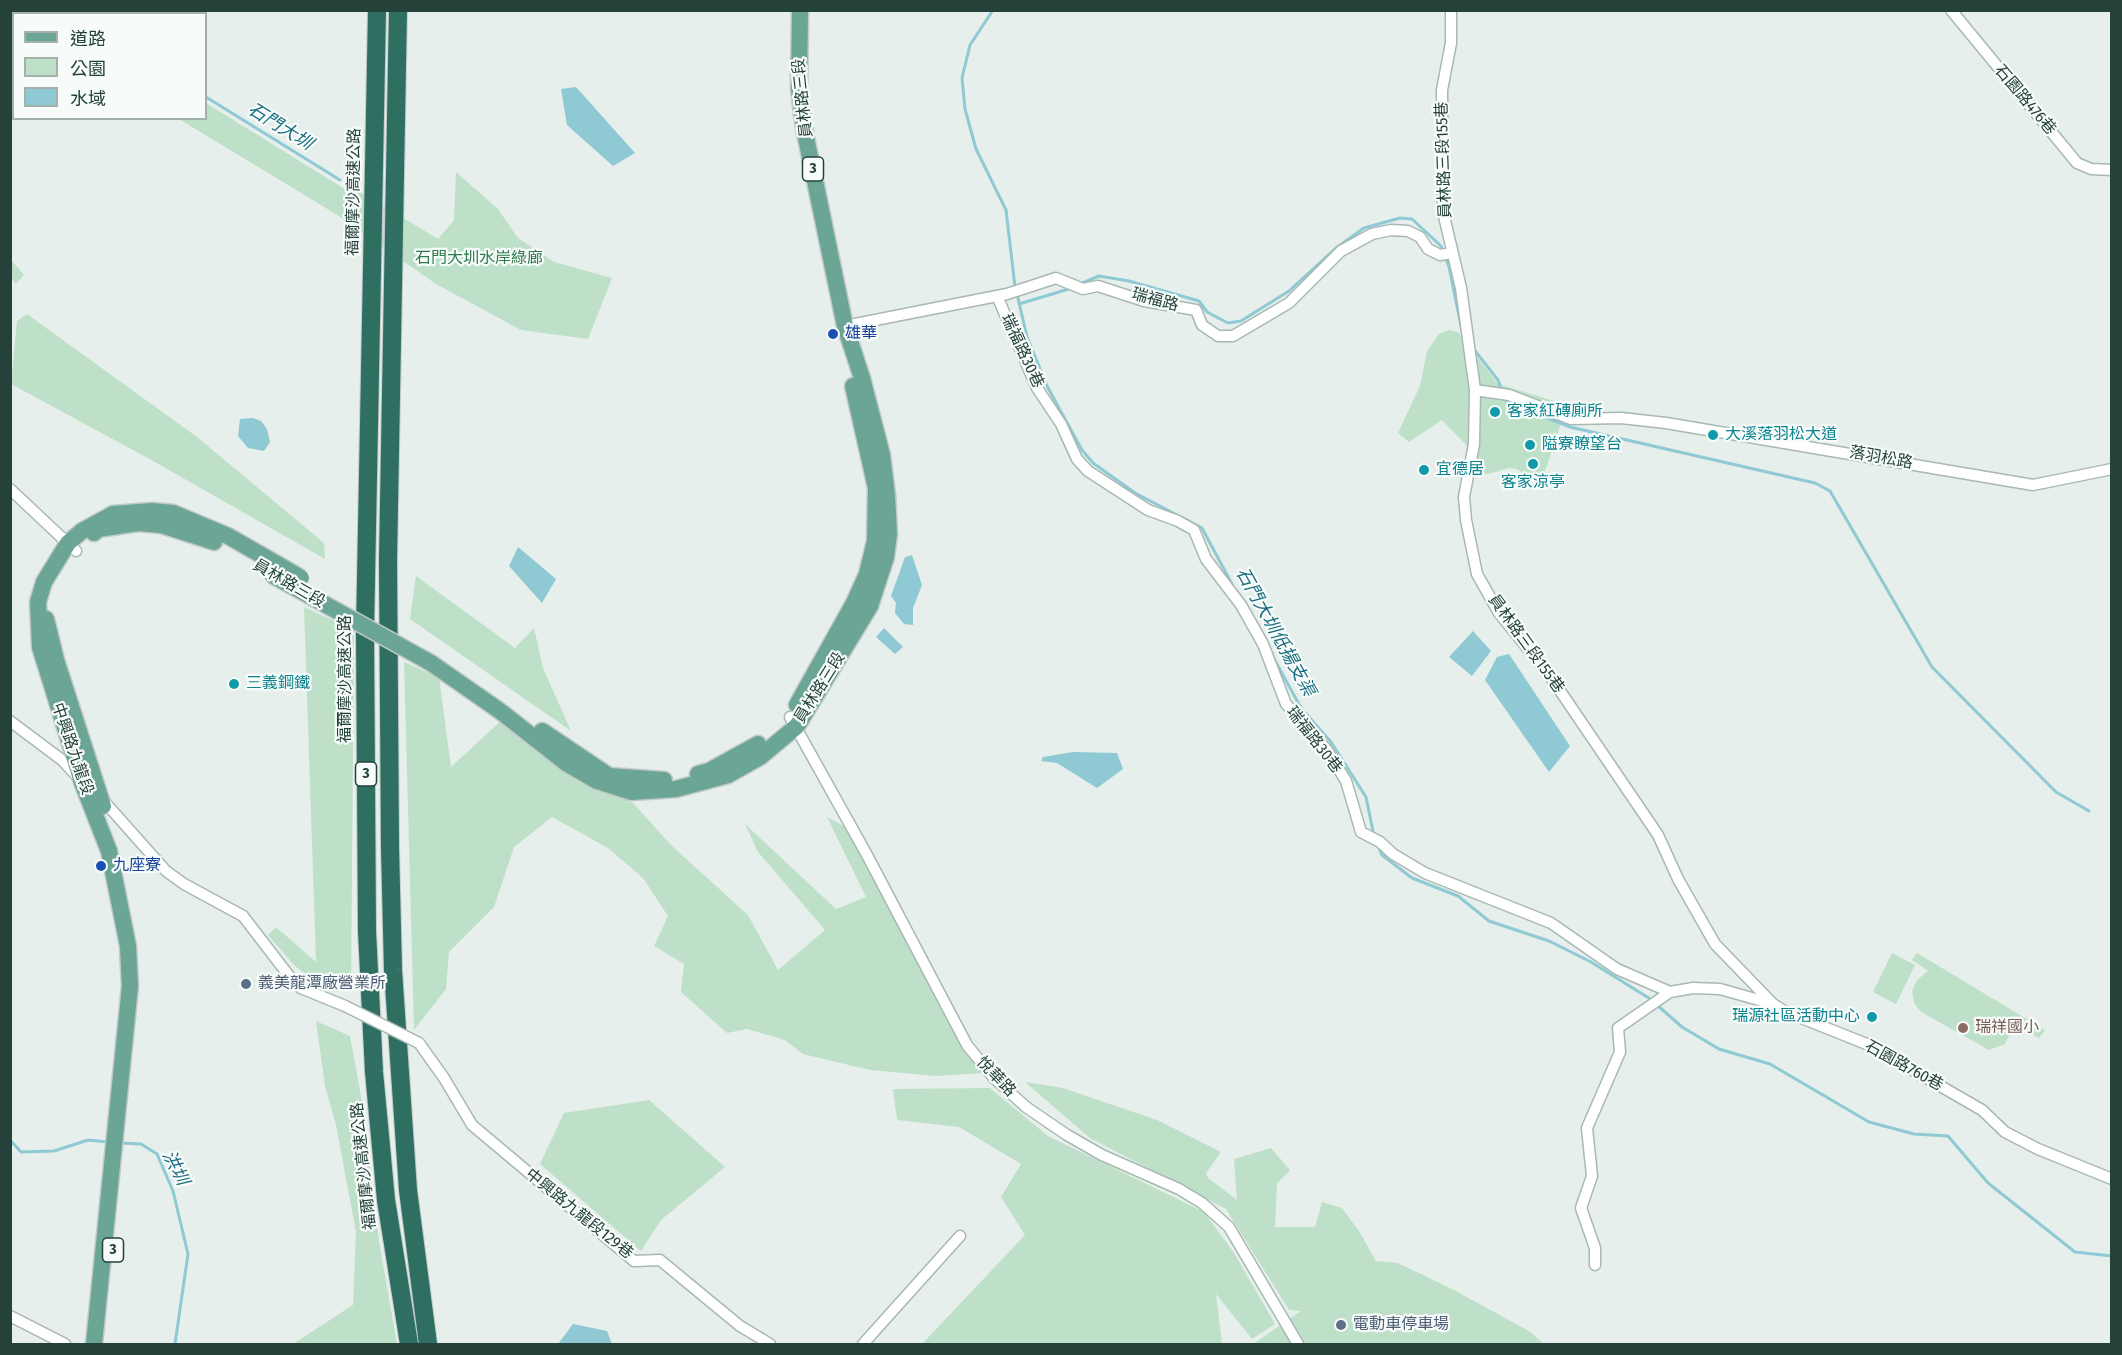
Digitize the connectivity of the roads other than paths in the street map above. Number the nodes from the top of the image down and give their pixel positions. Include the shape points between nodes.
1 (377, 10) edge
2 (398, 10) edge
3 (800, 10) edge
4 (1451, 10) edge
5 (1951, 10) edge
6 (2112, 170) edge
7 (1447, 254) junction
8 (997, 296) junction
9 (845, 326) junction
10 (1475, 390) junction
11 (2112, 469) edge
12 (10, 489) edge
13 (225, 540) joint
14 (72, 547) junction
15 (10, 721) edge
16 (793, 722) junction
17 (91, 789) junction
18 (1670, 992) junction
19 (1773, 1004) junction
20 (120, 1132) junction
21 (117, 1157) junction
22 (2112, 1179) edge
23 (960, 1236) dead end
24 (1595, 1265) dead end
25 (10, 1316) edge
26 (65, 1344) edge
27 (94, 1344) edge
28 (103, 1344) edge
29 (410, 1344) edge
30 (428, 1344) edge
31 (770, 1344) edge
32 (862, 1344) edge
33 (1298, 1344) edge

1 - 29 highway, 福爾摩沙高速公路 / 3 via 365,631 367,931 386,1200
2 - 30 highway, 3 via 388,560 393,970 408,1190
3 - 9 main road, 員林路三段 / 3 via 799,89 804,128
4 - 7 street, 員林路三段155巷 via 1451,43 1442,90
5 - 6 street, 石園路476巷 via 2077,163 2091,169
7 - 8 street, 瑞福路 via 1428,249 1420,237 1408,231 1372,234 1341,251 1289,303 1233,336 1218,336 1202,325 1196,310 1144,301 1098,286 1075,286 1056,278
7 - 10 street, 員林路三段155巷 via 1461,288
8 - 9 street, 瑞福路
8 - 18 street, 瑞福路30巷 via 1037,388 1061,424 1077,459 1088,471 1148,510 1194,530 1206,559 1241,605 1263,644 1286,704 1326,749 1346,781 1361,832 1425,873 1551,923 1617,969
9 - 16 main road, 員林路三段 / 3 via 882,455 887,545 870,606
10 - 11 street, 落羽松路 via 1504,394 1570,419 1622,418 1665,423 2033,485
10 - 19 street, 員林路三段155巷 via 1474,444 1464,497 1477,574 1499,613 1550,676 1658,835 1715,944
12 - 14 street
13 - 14 main road, 中興路九龍段 / 3 via 138,523 99,529
13 - 16 main road, 員林路三段 / 3, bridge via 432,658 566,764 597,781 631,792 676,789 728,775 760,757
14 - 17 main road, 中興路九龍段 / 3 via 53,587 46,620
14 - 17 main road, 中興路九龍段 / 3 via 44,582 38,602 40,647
15 - 17 street via 62,760
16 - 33 street, 悅華路 via 967,1045 994,1078 1026,1107 1067,1135 1203,1203 1229,1227
17 - 20 main road, 中興路九龍段 / 3 via 109,851 128,946 130,986
17 - 20 main road, 中興路九龍段 / 3 via 123,868 134,922 134,1053
17 - 31 street, 中興路九龍段129巷, bridge via 166,871 243,916 301,988 419,1043 472,1125 634,1261 660,1260 740,1326
18 - 19 street, 石園路760巷 via 1720,989
18 - 24 street, 石園路760巷 via 1618,1028 1620,1052 1587,1128 1592,1176 1581,1208 1595,1248
19 - 22 street, 石園路760巷 via 1869,1045 1982,1110 2005,1132
20 - 21 main road, 3
21 - 27 main road, 3
21 - 28 main road, 3
23 - 32 street
25 - 26 street

